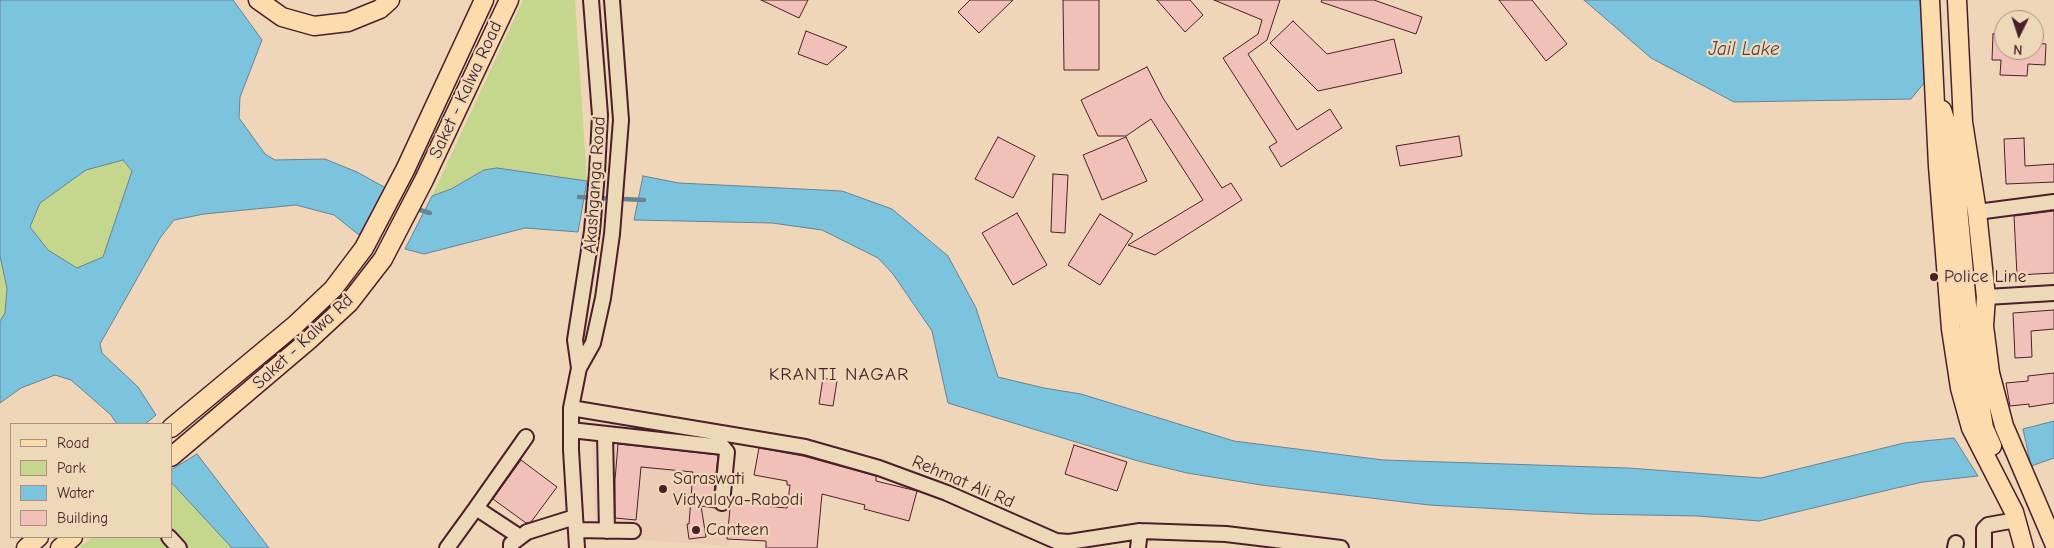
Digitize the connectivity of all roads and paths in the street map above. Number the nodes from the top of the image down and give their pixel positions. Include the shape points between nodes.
1 (258, 0) edge
2 (390, 0) edge
3 (484, 0) edge
4 (509, 0) edge
5 (591, 0) edge
6 (612, 0) edge
7 (1930, 0) edge
8 (1958, 0) edge
9 (1933, 63) junction
10 (2054, 202) edge
11 (1977, 212) junction
12 (364, 248) joint
13 (383, 259) joint
14 (2054, 293) edge
15 (1986, 297) junction
16 (579, 368) junction
17 (226, 382) junction
18 (241, 399) junction
19 (571, 408) junction
20 (172, 427) edge
21 (571, 430) junction
22 (605, 434) junction
23 (526, 437) dead end
24 (172, 455) edge
25 (722, 503) dead end
26 (476, 508) junction
27 (2016, 520) junction
28 (575, 524) junction
29 (633, 531) dead end
30 (1140, 531) junction
31 (607, 532) junction
32 (38, 538) edge
33 (73, 538) edge
34 (170, 538) edge
35 (515, 543) edge
36 (2054, 543) edge
37 (1281, 544) edge
38 (26, 548) edge
39 (60, 548) edge
40 (179, 548) edge
41 (447, 548) edge
42 (577, 548) edge
43 (1138, 548) edge
44 (1341, 548) edge
45 (1984, 548) edge
46 (2024, 548) edge
47 (2035, 548) edge

1 - 2 main road via 282,17 314,26 348,22 380,9
3 - 12 main road, Saket - Kalwa Road via 405,170
4 - 13 main road, Saket - Kalwa Road
5 - 16 street, Akashganga Road via 600,115 592,231 575,340
6 - 16 street, Akashganga Road via 621,120 618,173 603,298 593,342
7 - 9 main road
8 - 11 main road via 1964,122
9 - 27 main road via 1951,329 1960,388 1971,428
9 - 47 main road via 1939,101 1952,142 1964,289 1984,428 2026,516
10 - 11 street
11 - 15 main road
12 - 17 main road, Saket - Kalwa Rd via 332,289
13 - 18 main road, Saket - Kalwa Rd via 349,303
14 - 15 street
15 - 36 main road via 1984,326 1990,373 2004,426
16 - 19 street, Akashganga Road
17 - 18 main road
17 - 20 main road, Saket - Kalwa Rd
18 - 24 main road, Saket - Kalwa Rd
19 - 21 street, Akashganga Road
19 - 30 street, Rehmat Ali Rd via 805,447 879,468 947,493 1056,541
21 - 22 street
21 - 28 street, Akashganga Road
22 - 25 street via 723,447 727,452
22 - 31 street
23 - 26 street
26 - 35 street
26 - 41 street
27 - 45 street via 1988,525 1984,529
27 - 46 main road
28 - 31 street
28 - 35 street via 527,532
28 - 42 street, Akashganga Road
29 - 31 street
30 - 37 street, Rehmat Ali Rd via 1226,534
30 - 43 street
32 - 38 main road
33 - 39 main road
34 - 40 street
37 - 44 street, Rehmat Ali Rd

